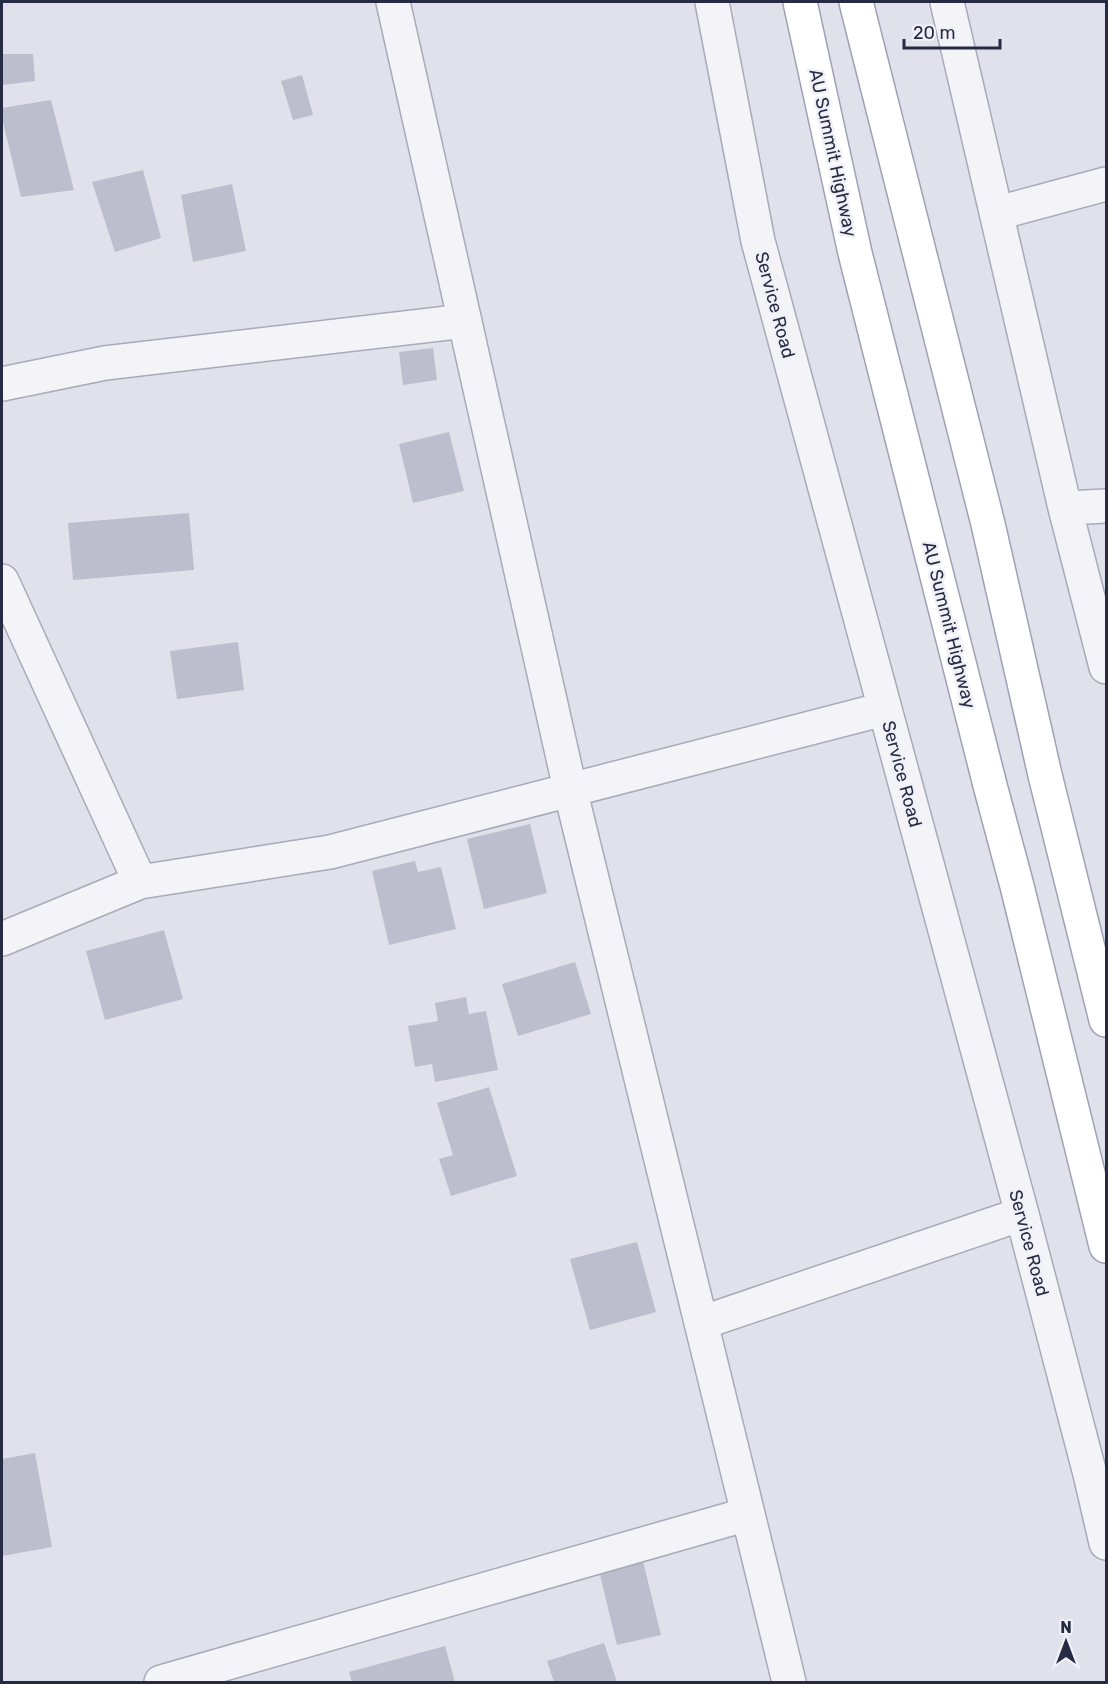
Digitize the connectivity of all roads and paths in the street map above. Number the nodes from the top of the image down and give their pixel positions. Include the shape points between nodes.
1 (393, 2) edge
2 (712, 2) edge
3 (800, 2) edge
4 (856, 2) edge
5 (946, 2) edge
6 (1107, 184) edge
7 (998, 213) junction
8 (465, 321) junction
9 (2, 384) edge
10 (1107, 506) edge
11 (1065, 508) junction
12 (2, 581) edge
13 (1107, 667) edge
14 (884, 709) junction
15 (570, 789) junction
16 (140, 882) junction
17 (2, 939) edge
18 (1107, 1020) edge
19 (1022, 1214) junction
20 (1107, 1246) edge
21 (701, 1323) junction
22 (748, 1514) junction
23 (1107, 1543) edge
24 (161, 1683) edge
25 (789, 1683) edge

1 - 8 street
2 - 14 street, Service Road via 758,241
3 - 20 main road, AU Summit Highway via 855,252
4 - 18 main road via 988,524 1045,775
5 - 7 street
6 - 7 street
7 - 11 street
8 - 9 street via 105,363
8 - 15 street
10 - 11 street
11 - 13 street
12 - 16 street
14 - 15 street
14 - 19 street, Service Road
15 - 16 street via 330,852
15 - 21 street
16 - 17 street
19 - 21 street
19 - 23 street, Service Road
21 - 22 street
22 - 24 street
22 - 25 street

